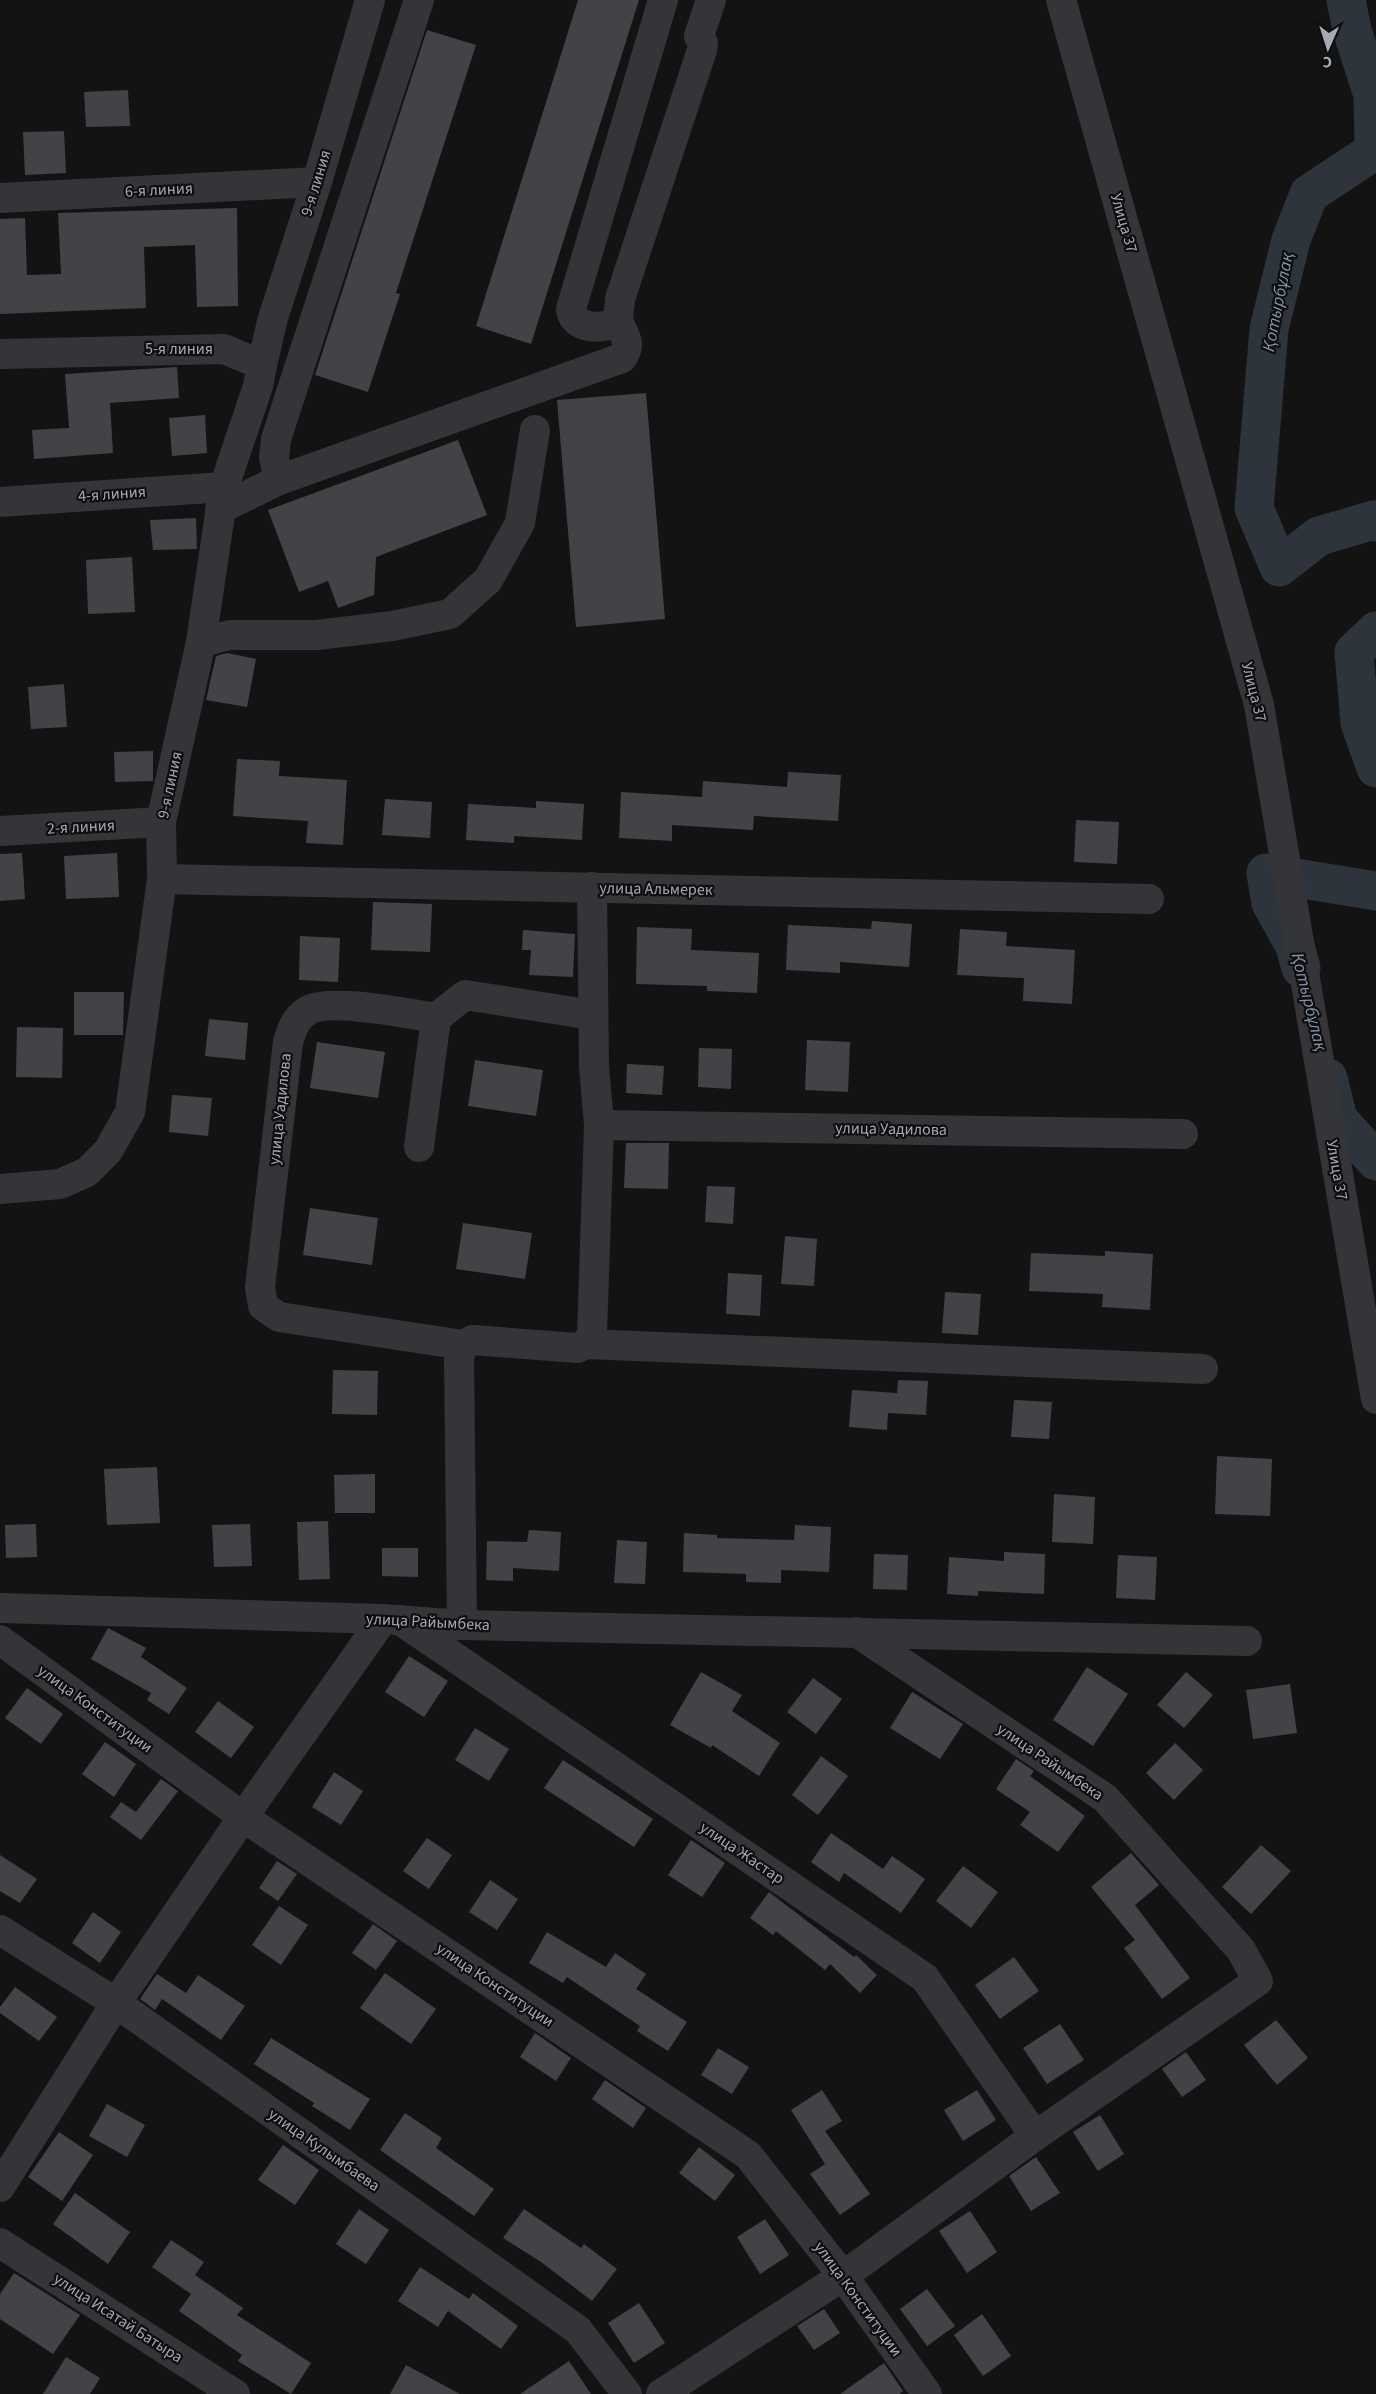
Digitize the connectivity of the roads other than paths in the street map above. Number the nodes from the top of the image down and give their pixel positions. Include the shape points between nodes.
1 (370, 0) edge
2 (419, 0) edge
3 (663, 0) edge
4 (711, 0) edge
5 (1061, 0) edge
6 (653, 29) junction
7 (699, 36) junction
8 (317, 182) junction
9 (0, 198) edge
10 (618, 321) junction
11 (0, 354) edge
12 (262, 365) junction
13 (535, 430) dead end
14 (279, 480) junction
15 (222, 498) junction
16 (0, 502) edge
17 (201, 642) junction
18 (161, 822) junction
19 (0, 831) edge
20 (162, 879) junction
21 (592, 887) junction
22 (1149, 899) dead end
23 (593, 1015) junction
24 (436, 1018) junction
25 (599, 1125) junction
26 (1183, 1134) dead end
27 (418, 1147) dead end
28 (0, 1189) edge
29 (586, 1344) junction
30 (463, 1345) junction
31 (1203, 1369) dead end
32 (1376, 1399) edge
33 (0, 1608) edge
34 (391, 1619) junction
35 (462, 1625) junction
36 (856, 1632) junction
37 (0, 1640) edge
38 (1247, 1641) dead end
39 (243, 1817) junction
40 (0, 1930) edge
41 (116, 2003) junction
42 (1035, 2136) junction
43 (0, 2187) edge
44 (0, 2243) edge
45 (843, 2276) junction
46 (235, 2394) edge
47 (627, 2394) edge
48 (662, 2394) edge
49 (927, 2394) edge

1 - 8 street, 9-я линия
2 - 14 street via 276,439 274,458
3 - 6 street
4 - 7 street
5 - 32 street, Улица 37 via 1259,705
6 - 7 street via 667,28
6 - 10 street via 571,309 576,322 602,328
7 - 10 street via 702,50 620,299
8 - 9 street, 6-я линия
8 - 12 street, 9-я линия
10 - 14 street via 628,338 628,350 622,358
11 - 12 street, 5-я линия via 224,349
12 - 15 street
13 - 17 street via 520,523 488,580 450,614 317,635 230,635
14 - 15 street
15 - 16 street, 4-я линия
15 - 17 street, 9-я линия
17 - 18 street, 9-я линия
18 - 19 street, 2-я линия
18 - 20 street, 9-я линия
20 - 21 street, улица Альмерек
20 - 28 street, 9-я линия via 130,1112 108,1151 87,1173 60,1184
21 - 22 street, улица Альмерек
21 - 23 street
23 - 24 street via 465,995
23 - 25 street
24 - 27 street
24 - 30 street, улица Уадилова via 328,1004 308,1010 293,1024 260,1287 263,1306 279,1317
25 - 26 street, улица Уадилова
25 - 29 street via 592,1334
29 - 30 street, улица Уадилова via 566,1348 473,1340
29 - 31 street, улица Уадилова
30 - 35 street via 459,1358
33 - 34 street, улица Райымбека
34 - 35 street, улица Райымбека
34 - 39 street
34 - 42 street, улица Жастар via 925,1978
35 - 36 street, улица Райымбека
36 - 38 street, улица Райымбека
36 - 42 street, улица Райымбека via 1105,1798 1241,1950 1258,1982
37 - 39 street, улица Конституции
39 - 41 street
39 - 45 street, улица Конституции via 748,2155
40 - 41 street, улица Кулымбаева
41 - 43 street
41 - 47 street, улица Кулымбаева via 578,2330
42 - 45 street
44 - 46 street, улица Исатай Батыра
45 - 48 street
45 - 49 street, улица Конституции

